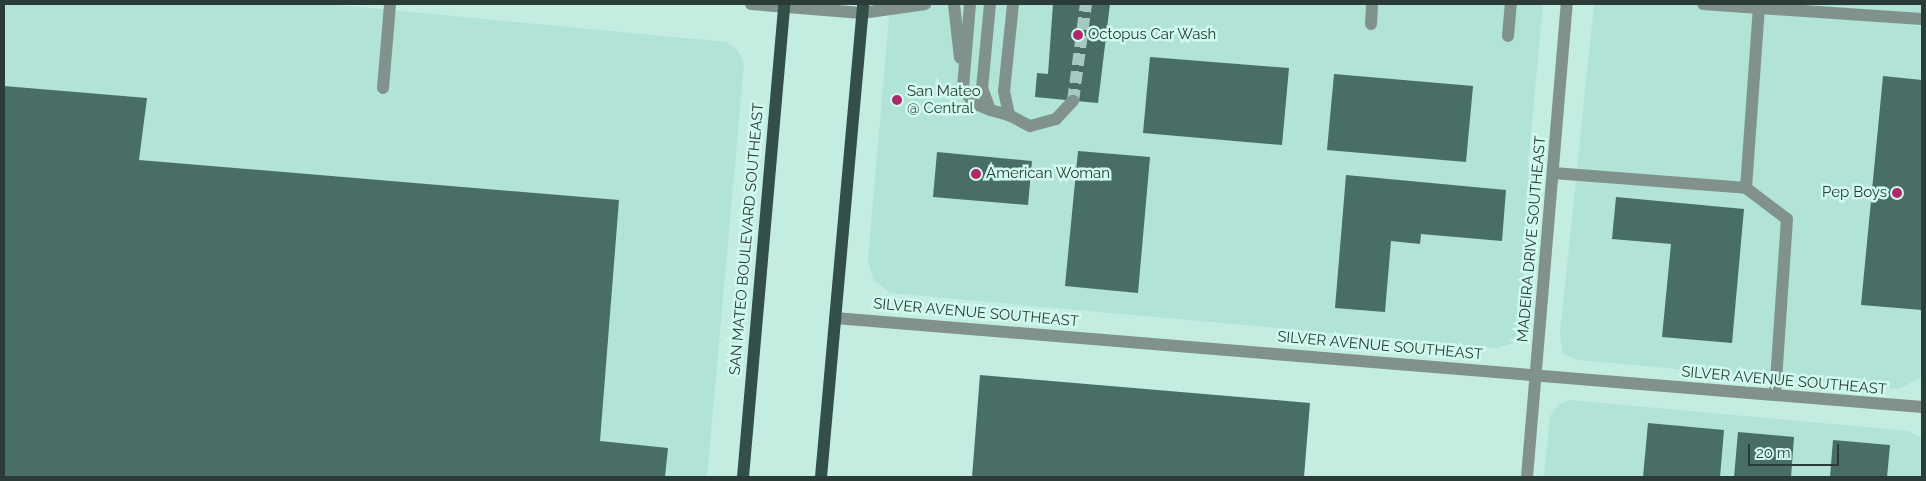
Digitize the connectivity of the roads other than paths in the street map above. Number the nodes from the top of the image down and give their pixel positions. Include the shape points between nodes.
1 (390, 4) edge
2 (751, 4) edge
3 (925, 4) edge
4 (954, 4) edge
5 (970, 4) edge
6 (990, 4) edge
7 (1013, 4) edge
8 (1372, 4) edge
9 (1511, 4) edge
10 (1567, 4) edge
11 (1703, 4) edge
12 (784, 5) edge
13 (1759, 6) edge
14 (862, 9) edge
15 (1922, 19) edge
16 (1371, 24) dead end
17 (1508, 36) dead end
18 (963, 87) junction
19 (383, 88) dead end
20 (1073, 101) tunnel mouth
21 (990, 110) junction
22 (1009, 115) junction
23 (1553, 173) junction
24 (1746, 188) junction
25 (835, 318) junction
26 (1536, 376) junction
27 (1775, 395) junction
28 (1922, 407) edge
29 (743, 477) edge
30 (822, 477) edge
31 (1527, 477) edge

1 - 19 street
2 - 12 street
3 - 14 street
4 - 18 street
5 - 18 street
6 - 21 street via 982,88
7 - 22 street via 1004,91
8 - 16 street
9 - 17 street
10 - 23 street, MADEIRA DRIVE SOUTHEAST
11 - 13 street
12 - 14 street
12 - 29 main road, SAN MATEO BOULEVARD SOUTHEAST
13 - 15 street
13 - 24 street
14 - 25 main road
18 - 21 street via 973,103
20 - 22 street via 1056,119 1030,126
21 - 22 street
23 - 24 street
23 - 26 street, MADEIRA DRIVE SOUTHEAST
24 - 27 street via 1787,219
25 - 26 street, SILVER AVENUE SOUTHEAST
25 - 30 main road
26 - 27 street, SILVER AVENUE SOUTHEAST
26 - 31 street, MADEIRA DRIVE SOUTHEAST
27 - 28 street, SILVER AVENUE SOUTHEAST

